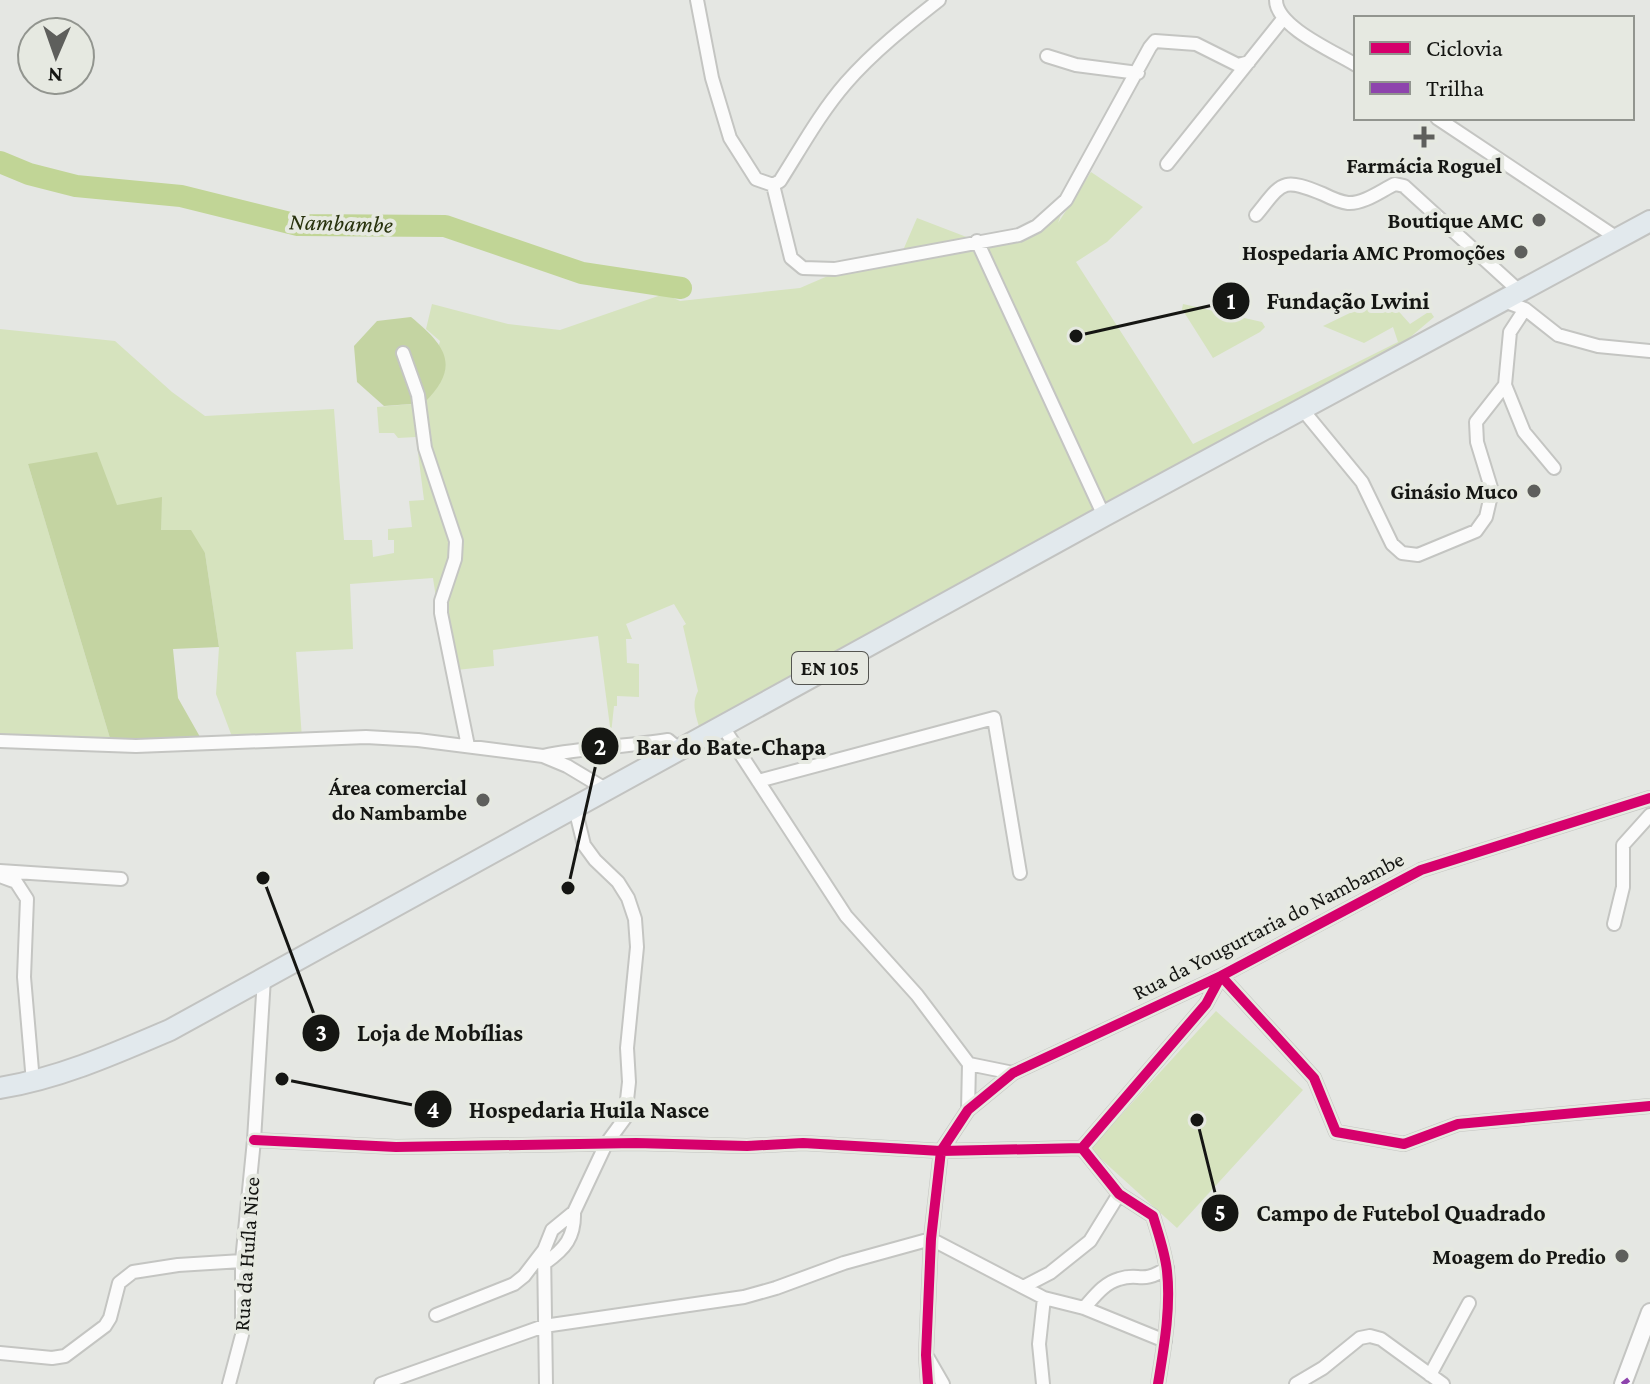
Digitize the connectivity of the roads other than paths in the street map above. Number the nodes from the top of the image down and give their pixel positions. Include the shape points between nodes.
1 (697, 0) edge
2 (939, 0) edge
3 (1273, 2) edge
4 (1283, 19) junction
5 (1047, 56) dead end
6 (1249, 62) junction
7 (1354, 64) edge
8 (1138, 73) junction
9 (1440, 120) edge
10 (1167, 164) dead end
11 (773, 185) junction
12 (1256, 215) dead end
13 (1650, 221) edge
14 (1617, 238) junction
15 (977, 241) junction
16 (1515, 300) junction
17 (1650, 351) edge
18 (403, 353) dead end
19 (1505, 385) junction
20 (1302, 409) junction
21 (1554, 468) dead end
22 (1104, 516) junction
23 (723, 727) junction
24 (0, 741) edge
25 (468, 746) junction
26 (680, 750) junction
27 (543, 756) junction
28 (758, 781) junction
29 (607, 790) junction
30 (1650, 798) edge
31 (575, 808) junction
32 (1650, 815) edge
33 (0, 873) edge
34 (1020, 873) dead end
35 (121, 879) dead end
36 (1614, 924) dead end
37 (1221, 976) junction
38 (264, 978) junction
39 (969, 1064) junction
40 (1013, 1073) junction
41 (33, 1082) junction
42 (0, 1088) edge
43 (1650, 1106) edge
44 (968, 1110) junction
45 (625, 1118) junction
46 (254, 1140) junction
47 (636, 1143) junction
48 (606, 1144) junction
49 (1082, 1148) junction
50 (941, 1151) junction
51 (1119, 1194) junction
52 (574, 1212) junction
53 (931, 1239) junction
54 (545, 1256) junction
55 (242, 1261) junction
56 (1167, 1268) junction
57 (1025, 1286) junction
58 (1044, 1298) junction
59 (1469, 1303) dead end
60 (1084, 1308) junction
61 (1650, 1312) edge
62 (436, 1315) dead end
63 (544, 1326) junction
64 (1165, 1341) junction
65 (0, 1353) edge
66 (926, 1355) junction
67 (1040, 1369) junction
68 (1430, 1375) junction
69 (229, 1384) edge
70 (381, 1384) edge
71 (546, 1384) edge
72 (928, 1384) edge
73 (943, 1384) edge
74 (1030, 1384) edge
75 (1043, 1384) edge
76 (1158, 1384) edge
77 (1296, 1384) edge
78 (1443, 1384) edge
79 (1623, 1384) edge

1 - 11 street via 730,138 756,179
2 - 11 street via 846,82
3 - 4 street
4 - 6 street
4 - 7 street
5 - 8 street
6 - 8 street via 1238,65 1196,44 1155,41
6 - 10 street
8 - 15 street via 1066,200 1019,235
9 - 14 street
11 - 15 street via 791,258 803,268 835,269
12 - 16 street via 1286,184 1350,203 1395,184 1404,186
13 - 14 main road, EN 105
14 - 16 main road, EN 105
15 - 22 street
16 - 17 street via 1558,335
16 - 19 street
16 - 20 main road, EN 105
18 - 25 street via 418,395 425,448 456,541 441,613
19 - 20 street via 1476,422 1492,491 1486,517 1476,531 1418,555 1402,553 1392,544 1362,482
19 - 21 street via 1524,432
20 - 22 main road, EN 105
22 - 23 main road, EN 105
23 - 26 main road, EN 105
23 - 28 street
24 - 25 street via 136,746 366,737
25 - 27 street
26 - 27 street via 668,740
26 - 29 main road, EN 105
27 - 29 street
28 - 34 street via 994,718
28 - 39 street via 846,916 917,995
29 - 31 main road, EN 105
30 - 37 street, Rua da Yougurtaria do Nambambe via 1421,870
31 - 38 main road, EN 105
31 - 45 street via 584,845 618,882 635,919
32 - 36 street via 1623,845 1623,887
33 - 35 street
33 - 41 street via 16,882 27,899 23,956
37 - 40 street, Rua da Yougurtaria do Nambambe
37 - 43 street via 1314,1078 1336,1132 1404,1144 1458,1124
37 - 49 street via 1206,1004
38 - 41 main road, EN 105 via 156,1036
38 - 46 street, Rua da Huíla Nice
39 - 40 street
39 - 44 street
40 - 44 street, Rua da Yougurtaria do Nambambe
41 - 42 main road, EN 105
44 - 50 street, Rua da Yougurtaria do Nambambe
45 - 47 street
45 - 48 street
46 - 48 street via 396,1147
46 - 55 street, Rua da Huíla Nice
47 - 48 street
47 - 50 street via 828,1143
48 - 52 street
49 - 50 street
49 - 51 street
50 - 53 street
51 - 56 street via 1153,1216
51 - 57 street via 1090,1241
52 - 54 street via 552,1230
52 - 54 street via 572,1235 562,1250
53 - 57 street
53 - 63 street via 744,1297
53 - 66 street
54 - 62 street via 514,1284
54 - 63 street
55 - 65 street via 133,1272 119,1283 105,1326 65,1356
55 - 69 street, Rua da Huíla Nice via 242,1335
56 - 60 street via 1154,1277 1115,1280
56 - 64 street
57 - 58 street
58 - 60 street
58 - 67 street
59 - 68 street
60 - 64 street
61 - 79 street
63 - 70 street
63 - 71 street
64 - 76 street
66 - 72 street
66 - 73 street
67 - 74 street
67 - 75 street
68 - 77 street via 1370,1336
68 - 78 street

